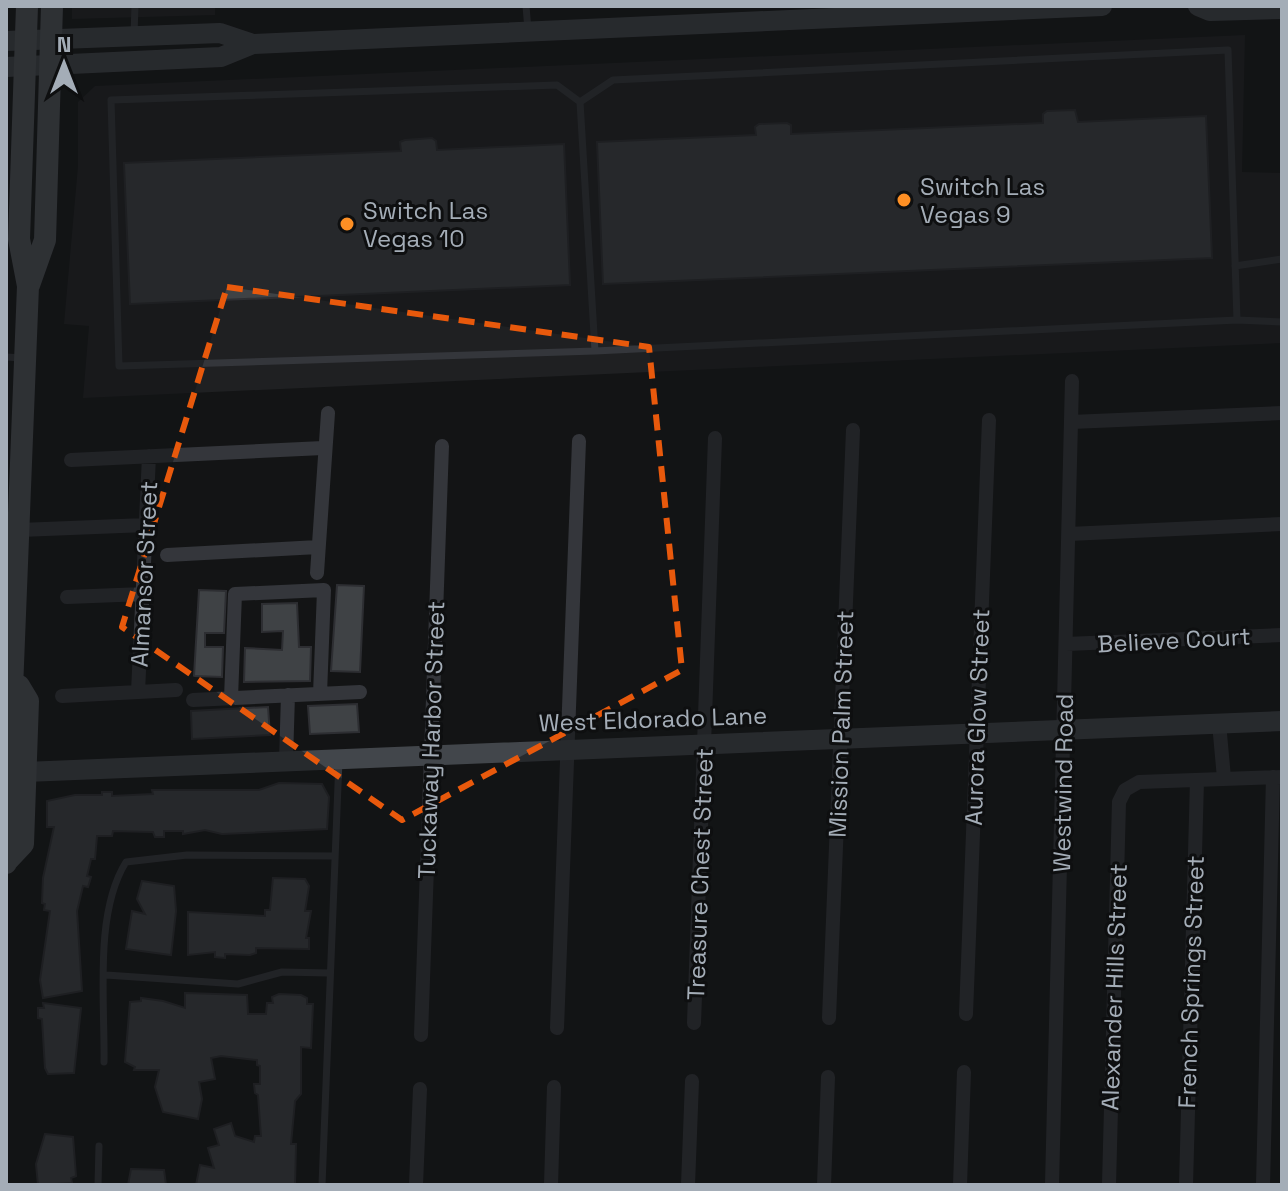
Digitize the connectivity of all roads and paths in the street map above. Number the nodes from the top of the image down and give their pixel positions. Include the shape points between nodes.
1 (27, 6) edge
2 (52, 6) edge
3 (135, 6) edge
4 (526, 6) edge
5 (1079, 6) edge
6 (1102, 6) edge
7 (1198, 6) edge
8 (1282, 9) edge
9 (766, 14) edge
10 (528, 32) junction
11 (134, 36) junction
12 (50, 40) junction
13 (16, 41) edge
14 (253, 44) junction
15 (49, 65) junction
16 (15, 67) edge
17 (580, 102) junction
18 (13, 177) edge
19 (1282, 259) edge
20 (1235, 266) junction
21 (28, 286) junction
22 (1237, 320) junction
23 (1282, 322) edge
24 (595, 351) junction
25 (16, 357) edge
26 (1072, 381) dead end
27 (328, 413) dead end
28 (1282, 413) edge
29 (989, 420) dead end
30 (1071, 422) junction
31 (853, 430) dead end
32 (715, 438) dead end
33 (579, 441) dead end
34 (442, 446) dead end
35 (323, 448) junction
36 (149, 456) junction
37 (71, 460) dead end
38 (1282, 524) edge
39 (146, 525) junction
40 (20, 530) junction
41 (1069, 534) junction
42 (318, 547) junction
43 (167, 555) dead end
44 (317, 573) dead end
45 (144, 594) junction
46 (67, 597) dead end
47 (1282, 635) edge
48 (1066, 644) junction
49 (10, 686) edge
50 (176, 690) dead end
51 (138, 692) junction
52 (360, 692) dead end
53 (320, 694) junction
54 (288, 695) junction
55 (62, 696) dead end
56 (231, 698) junction
57 (193, 700) dead end
58 (1282, 721) edge
59 (1219, 723) junction
60 (1064, 729) junction
61 (976, 733) junction
62 (840, 738) junction
63 (705, 743) junction
64 (568, 748) junction
65 (430, 754) junction
66 (339, 758) junction
67 (286, 760) junction
68 (16, 774) edge
69 (1278, 777) edge
70 (1224, 778) junction
71 (1197, 780) junction
72 (335, 856) junction
73 (6, 863) edge
74 (329, 973) junction
75 (106, 975) junction
76 (966, 1014) dead end
77 (829, 1018) dead end
78 (694, 1023) dead end
79 (557, 1028) dead end
80 (421, 1035) dead end
81 (104, 1062) dead end
82 (964, 1072) dead end
83 (828, 1077) dead end
84 (692, 1081) dead end
85 (554, 1087) dead end
86 (420, 1089) dead end
87 (99, 1146) dead end
88 (98, 1185) edge
89 (322, 1185) edge
90 (416, 1185) edge
91 (551, 1185) edge
92 (688, 1185) edge
93 (824, 1185) edge
94 (960, 1185) edge
95 (1052, 1185) edge
96 (1109, 1185) edge
97 (1186, 1185) edge
98 (1263, 1185) edge

1 - 13 main road
2 - 12 main road
3 - 11 lane
4 - 10 lane
5 - 6 main road
5 - 9 main road
7 - 8 main road via 1210,11
9 - 10 main road
10 - 14 main road
11 - 12 main road
11 - 14 main road via 220,33
12 - 13 main road
12 - 15 main road
13 - 16 main road
14 - 15 main road via 221,57
15 - 16 main road
15 - 21 main road via 45,240
16 - 18 main road
17 - 20 lane via 613,80 1228,50
17 - 24 lane
17 - 24 lane via 557,85 111,100 119,366
18 - 21 main road
19 - 20 lane
20 - 22 lane
21 - 25 main road
22 - 23 lane
22 - 24 lane
25 - 40 main road
26 - 30 street, Westwind Road
27 - 35 street
28 - 30 street
29 - 61 street, Aurora Glow Street
30 - 41 street, Westwind Road
31 - 62 street, Mission Palm Street
32 - 63 street, Treasure Chest Street
33 - 64 street
34 - 65 street, Tuckaway Harbor Street
35 - 36 street
35 - 42 street
36 - 37 street
36 - 39 street, Almansor Street
38 - 41 street
39 - 40 street
39 - 45 street, Almansor Street
40 - 49 main road
41 - 48 street, Westwind Road
42 - 43 street
42 - 44 street
45 - 46 street
45 - 51 street, Almansor Street
47 - 48 street, Believe Court
48 - 60 street, Westwind Road
49 - 68 main road via 28,701
50 - 51 street
51 - 55 street
52 - 53 street
53 - 54 street
53 - 56 street via 324,590 235,594
54 - 56 street
54 - 67 street
56 - 57 street
58 - 59 main road, West Eldorado Lane
59 - 60 main road, West Eldorado Lane
59 - 70 street
60 - 61 main road, West Eldorado Lane
60 - 95 street, Westwind Road
61 - 62 main road, West Eldorado Lane
61 - 76 street, Aurora Glow Street
62 - 63 main road, West Eldorado Lane
62 - 77 street, Mission Palm Street
63 - 64 main road, West Eldorado Lane
63 - 78 street, Treasure Chest Street
64 - 65 main road, West Eldorado Lane
64 - 79 street
65 - 66 main road, West Eldorado Lane
65 - 80 street, Tuckaway Harbor Street
66 - 67 main road, West Eldorado Lane
66 - 72 lane
67 - 68 main road, West Eldorado Lane
68 - 73 main road via 23,844
69 - 70 street
69 - 98 street
70 - 71 street
71 - 96 street, Alexander Hills Street via 1139,782 1125,790 1119,802
71 - 97 street, French Springs Street
72 - 74 lane
72 - 75 lane via 187,855 126,862 114,880 104,932
74 - 75 lane via 282,972 238,984
74 - 89 lane
75 - 81 lane
82 - 94 street
83 - 93 street
84 - 92 street
85 - 91 street
86 - 90 street
87 - 88 lane

